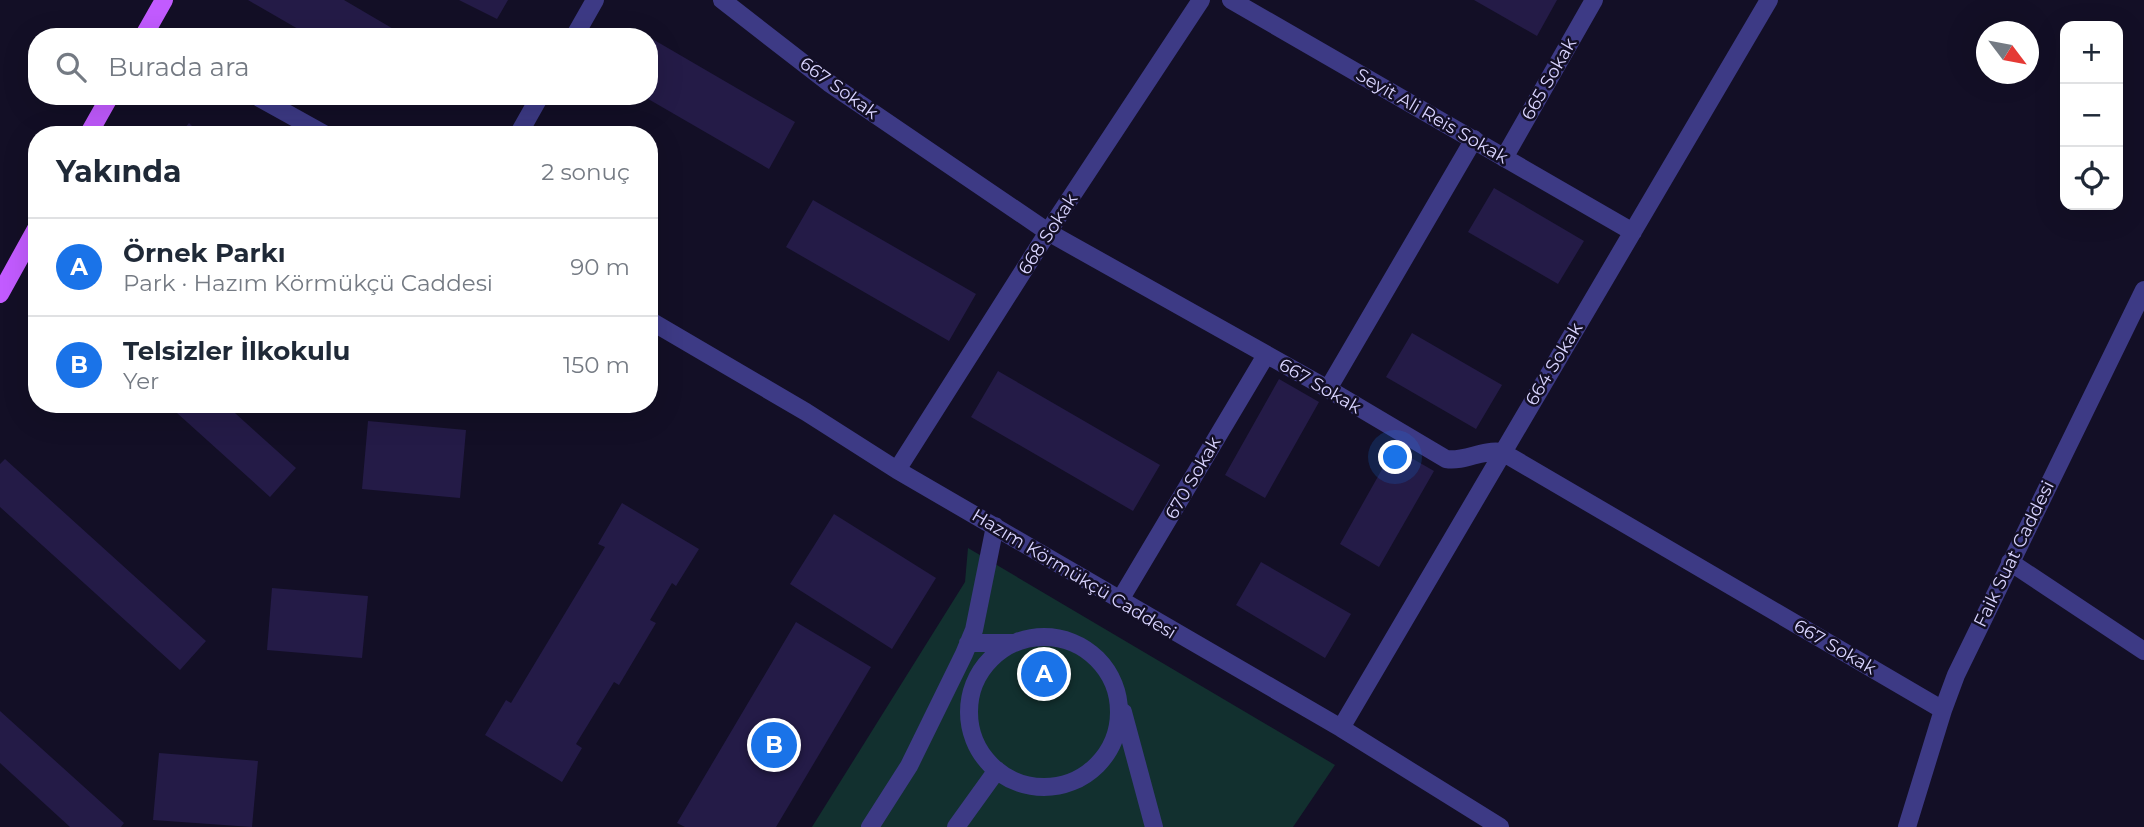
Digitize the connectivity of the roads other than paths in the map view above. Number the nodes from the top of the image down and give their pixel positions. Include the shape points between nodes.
1 (164, 0) edge
2 (595, 0) edge
3 (722, 0) edge
4 (1201, 0) edge
5 (1594, 0) edge
6 (1769, 0) edge
7 (1234, 1) edge
8 (149, 28) edge
9 (579, 28) edge
10 (105, 105) edge
11 (272, 105) edge
12 (535, 105) edge
13 (93, 126) edge
14 (310, 126) edge
15 (523, 126) edge
16 (1474, 139) junction
17 (1504, 158) junction
18 (1048, 232) junction
19 (1633, 232) junction
20 (28, 243) edge
21 (2144, 290) edge
22 (0, 294) edge
23 (658, 325) edge
24 (1266, 355) junction
25 (1328, 389) junction
26 (1502, 452) junction
27 (897, 470) junction
28 (995, 526) junction
29 (2010, 562) junction
30 (1120, 600) junction
31 (968, 643) junction
32 (1014, 643) junction
33 (2144, 651) edge
34 (1119, 698) junction
35 (1943, 710) junction
36 (1341, 728) junction
37 (997, 770) junction
38 (870, 827) edge
39 (956, 827) edge
40 (1154, 827) edge
41 (1500, 827) edge
42 (1907, 827) edge

1 - 8 main road
2 - 9 street
3 - 18 street, 667 Sokak via 829,83
4 - 18 street, 668 Sokak
5 - 17 street, 665 Sokak
6 - 19 street, 664 Sokak
7 - 16 street, Seyit Ali Reis Sokak
10 - 13 main road
11 - 14 street
12 - 15 street
16 - 17 street, Seyit Ali Reis Sokak
16 - 25 street
17 - 19 street, Seyit Ali Reis Sokak
18 - 24 street, 667 Sokak
18 - 27 street, 668 Sokak
19 - 26 street, 664 Sokak
20 - 22 main road
21 - 29 street, Faik Suat Caddesi
23 - 27 street, Hazım Körmükçü Caddesi
24 - 25 street, 667 Sokak
24 - 30 street, 670 Sokak
25 - 26 street, 667 Sokak via 1446,459
26 - 35 street, 667 Sokak
26 - 36 street, 664 Sokak
27 - 28 street, Hazım Körmükçü Caddesi
28 - 30 street, Hazım Körmükçü Caddesi
28 - 31 street
29 - 33 street
29 - 35 street, Faik Suat Caddesi
30 - 36 street, Hazım Körmükçü Caddesi
31 - 32 street
31 - 38 street via 909,766
32 - 34 street via 1050,637 1076,643 1103,666
32 - 37 street via 984,667 970,699 972,734
34 - 37 street via 1118,725 1111,745 1097,764 1078,778 1056,786 1032,786
34 - 40 street
35 - 42 street, Faik Suat Caddesi
36 - 41 street, Hazım Körmükçü Caddesi
37 - 39 street

